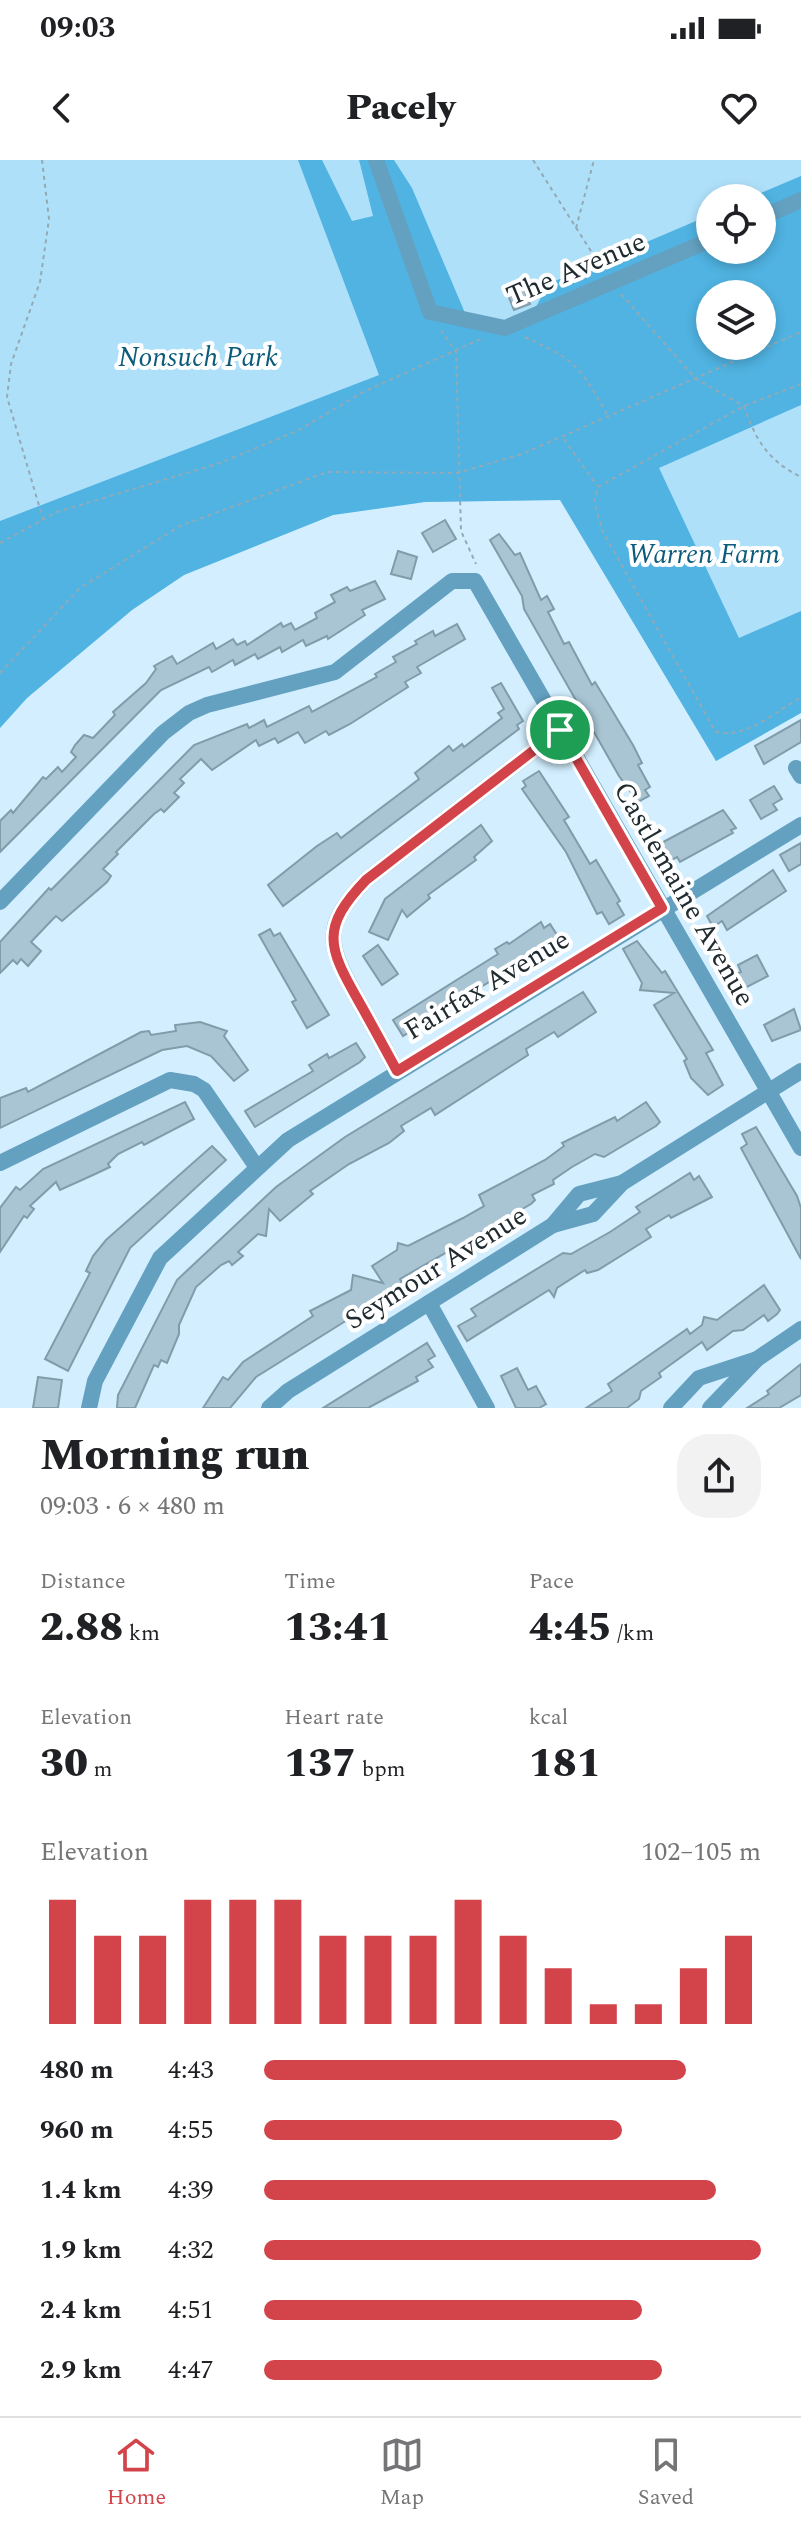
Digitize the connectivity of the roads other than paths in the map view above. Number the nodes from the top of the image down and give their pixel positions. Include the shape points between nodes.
1 (376, 160) edge
2 (801, 200) edge
3 (776, 211) edge
4 (696, 246) edge
5 (560, 730) junction
6 (801, 825) edge
7 (0, 902) edge
8 (662, 908) junction
9 (397, 1071) junction
10 (801, 1071) edge
11 (769, 1091) junction
12 (801, 1148) edge
13 (0, 1163) edge
14 (256, 1166) junction
15 (622, 1183) junction
16 (553, 1225) junction
17 (429, 1303) junction
18 (801, 1329) edge
19 (757, 1359) junction
20 (89, 1408) edge
21 (269, 1408) edge
22 (487, 1408) edge
23 (671, 1408) edge
24 (710, 1408) edge

1 - 4 street, The Avenue via 430,312 505,328
2 - 3 street
5 - 7 street, Castlemaine Avenue via 475,581 452,581 335,672 189,713 163,733
5 - 8 street, Castlemaine Avenue
5 - 9 street via 366,880 341,911 334,927 334,958
6 - 8 street, Fairfax Avenue
8 - 9 street, Fairfax Avenue
8 - 11 street, Castlemaine Avenue
9 - 14 street, Fairfax Avenue
10 - 11 street, Seymour Avenue
11 - 12 street, Castlemaine Avenue
11 - 15 street, Seymour Avenue
13 - 14 street via 170,1080 204,1090
14 - 20 street, Fairfax Avenue via 153,1267 95,1381
15 - 16 street, Seymour Avenue via 593,1214
15 - 16 street, Seymour Avenue via 579,1194
16 - 17 street, Seymour Avenue
17 - 21 street, Seymour Avenue
17 - 22 street
18 - 19 street
19 - 23 street via 699,1378
19 - 24 street

